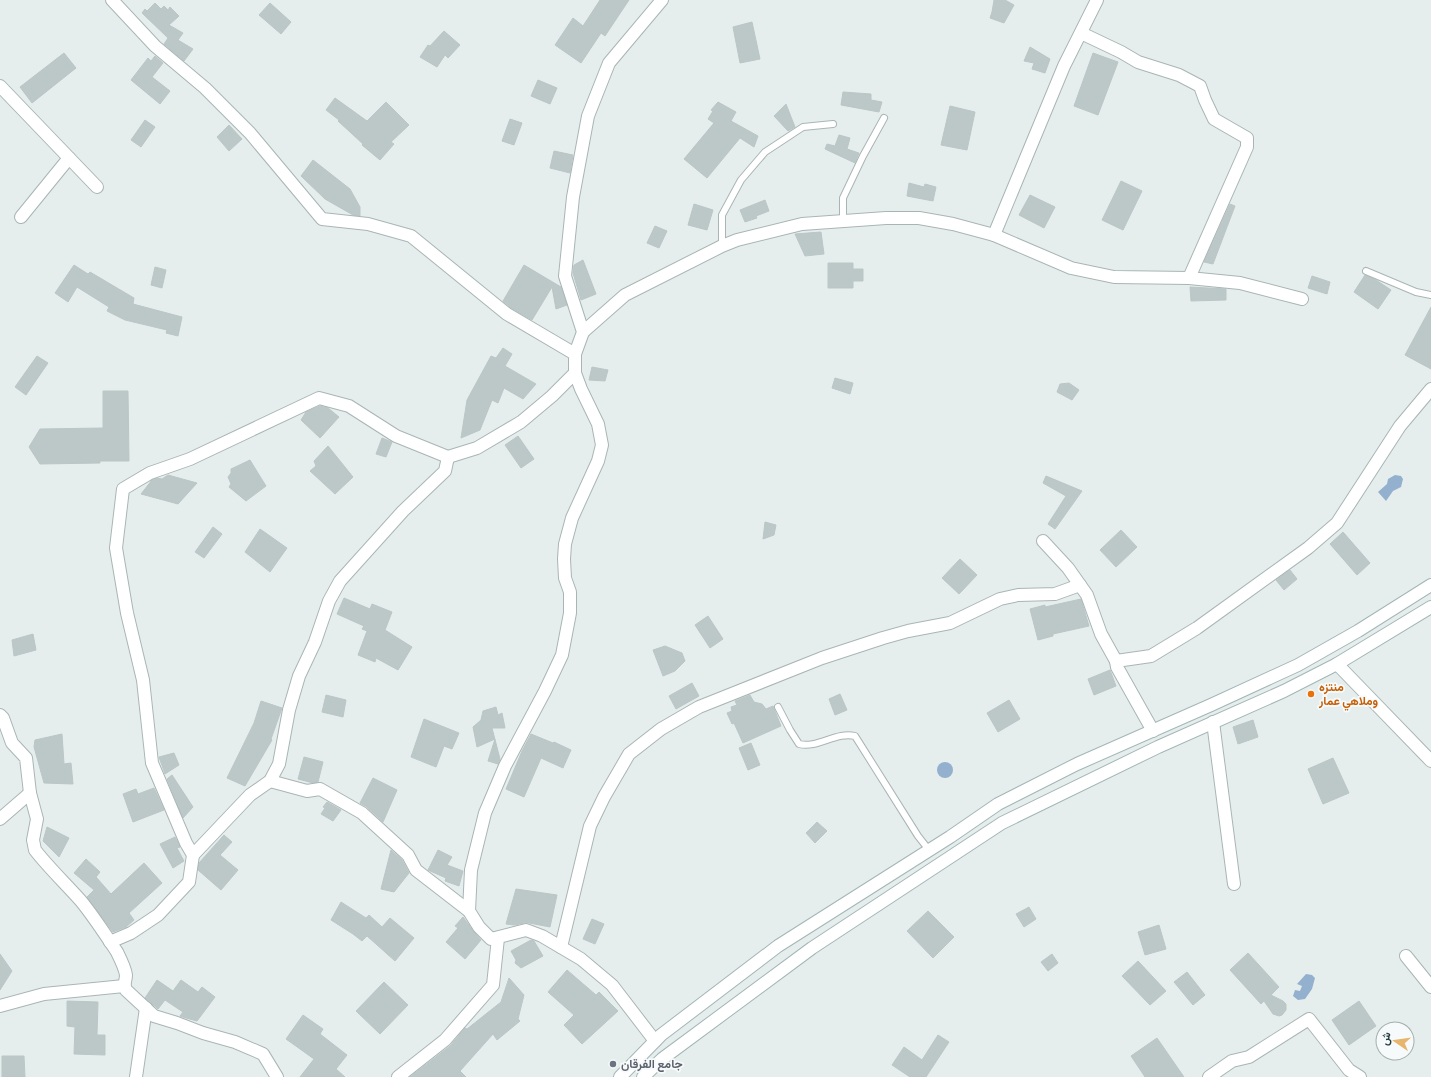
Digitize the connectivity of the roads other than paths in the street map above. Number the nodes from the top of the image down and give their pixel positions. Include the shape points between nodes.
1 (112, 0) edge
2 (662, 0) edge
3 (1097, 0) edge
4 (1081, 33) junction
5 (0, 86) edge
6 (884, 118) dead end
7 (833, 124) dead end
8 (69, 158) junction
9 (97, 187) dead end
10 (21, 217) dead end
11 (844, 221) junction
12 (994, 235) junction
13 (722, 246) junction
14 (1366, 271) dead end
15 (1189, 278) junction
16 (1431, 295) edge
17 (1302, 299) dead end
18 (583, 332) junction
19 (575, 354) junction
20 (575, 373) junction
21 (1431, 389) edge
22 (448, 457) junction
23 (1043, 541) dead end
24 (1080, 585) junction
25 (1431, 585) edge
26 (1431, 607) edge
27 (1116, 661) junction
28 (1337, 664) junction
29 (778, 707) dead end
30 (0, 715) edge
31 (1213, 722) junction
32 (1153, 731) junction
33 (1431, 762) edge
34 (270, 781) junction
35 (30, 793) junction
36 (0, 819) edge
37 (929, 850) junction
38 (193, 855) junction
39 (1234, 884) dead end
40 (469, 911) junction
41 (498, 938) junction
42 (110, 942) junction
43 (561, 947) junction
44 (1406, 956) dead end
45 (124, 986) junction
46 (1431, 986) edge
47 (0, 1006) edge
48 (146, 1008) junction
49 (655, 1041) junction
50 (136, 1077) edge
51 (277, 1077) edge
52 (398, 1077) edge
53 (620, 1077) edge
54 (643, 1077) edge
55 (1209, 1077) edge
56 (1360, 1077) edge

1 - 19 street via 155,46 205,88 250,133 322,219 368,224 411,236 507,314
2 - 18 street via 609,63 588,116 573,198 565,276
3 - 4 street
4 - 12 street via 1064,66
4 - 15 street via 1138,62 1179,75 1200,86 1214,119 1247,138 1247,147
5 - 8 street
6 - 11 lane via 843,198
7 - 13 lane via 804,127 765,152 741,180 722,215
8 - 9 street
8 - 10 street
11 - 12 street via 919,218
11 - 13 street via 802,224
12 - 15 street via 1071,268 1114,277
13 - 18 street via 624,296
14 - 16 lane via 1416,292
15 - 17 street via 1240,283
18 - 19 street
19 - 20 street
20 - 22 street via 521,422 477,448
20 - 40 street via 598,424 602,444 598,461 572,518 565,544 565,578 570,592 570,613 562,655 485,813 471,870
21 - 27 street via 1400,426 1337,523 1308,548 1197,628 1151,656
22 - 34 street via 446,471 403,511 340,581 299,676 289,710 279,764
22 - 38 street via 396,436 349,406 319,398 190,458 150,473 123,489 116,548 127,613 143,680 152,763
23 - 24 street
24 - 27 street via 1087,595 1101,634
24 - 43 street via 1055,594 1018,595 1000,599 950,623 883,638 822,658 699,707 661,729 629,754 590,826
25 - 32 street via 1298,665
26 - 28 street
27 - 32 street via 1116,667
28 - 31 street via 1284,691
28 - 33 street
29 - 37 lane via 799,744 806,746 835,738 855,736 910,825
30 - 35 street via 12,743 26,758
31 - 39 street
31 - 54 street via 1002,823 812,948 662,1059
32 - 37 street via 1077,764 998,804
34 - 38 street via 250,795
34 - 40 street via 307,791 320,789 362,813 408,855 416,870
35 - 36 street
35 - 42 street via 37,819 33,840 35,850 80,900
37 - 49 street via 778,946
38 - 42 street via 189,882 158,915 131,933
40 - 41 street via 479,927 491,939
41 - 43 street via 526,930
41 - 52 street via 493,985 445,1040
42 - 45 street via 118,953 126,975
43 - 49 street via 581,959 612,985
44 - 46 street
45 - 47 street via 44,994
45 - 48 street
48 - 50 street
48 - 51 street via 154,1016 235,1042 263,1054
49 - 53 street
55 - 56 street via 1232,1061 1249,1057 1309,1019 1349,1070

